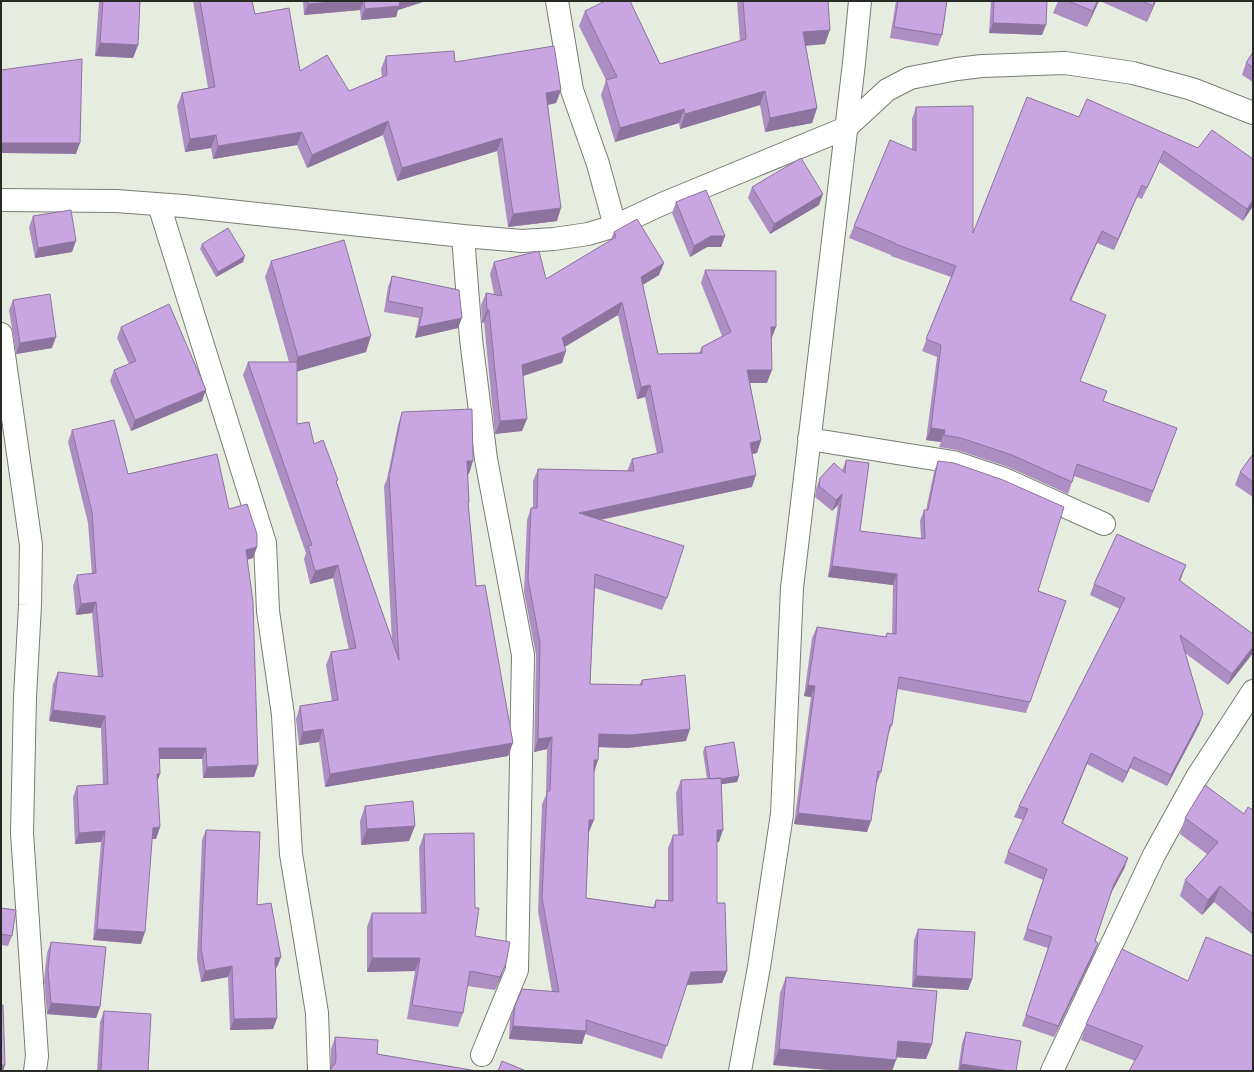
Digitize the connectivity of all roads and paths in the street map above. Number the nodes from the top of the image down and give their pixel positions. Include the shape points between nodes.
1 (557, 1) edge
2 (860, 1) edge
3 (1253, 113) edge
4 (846, 128) junction
5 (1, 200) edge
6 (159, 205) junction
7 (615, 226) junction
8 (463, 236) junction
9 (1, 334) edge
10 (809, 439) junction
11 (1104, 524) dead end
12 (1253, 691) edge
13 (482, 1055) dead end
14 (35, 1071) edge
15 (319, 1071) edge
16 (740, 1071) edge
17 (1052, 1071) edge

1 - 7 street via 572,90 598,164
2 - 4 street
3 - 4 street via 1192,89 1133,73 1065,63 982,66 910,78 887,90
4 - 7 street
4 - 10 street
5 - 6 street via 116,201
6 - 8 street
6 - 15 street via 265,543 268,611 283,715 291,854 317,1013
7 - 8 street via 588,234 554,239 522,241
8 - 13 street via 471,339 486,459 523,655 517,970
9 - 14 street via 31,545 22,833 37,1056
10 - 11 street via 953,462 1004,479
10 - 16 street via 792,588 782,814
12 - 17 street via 1197,777 1154,856

